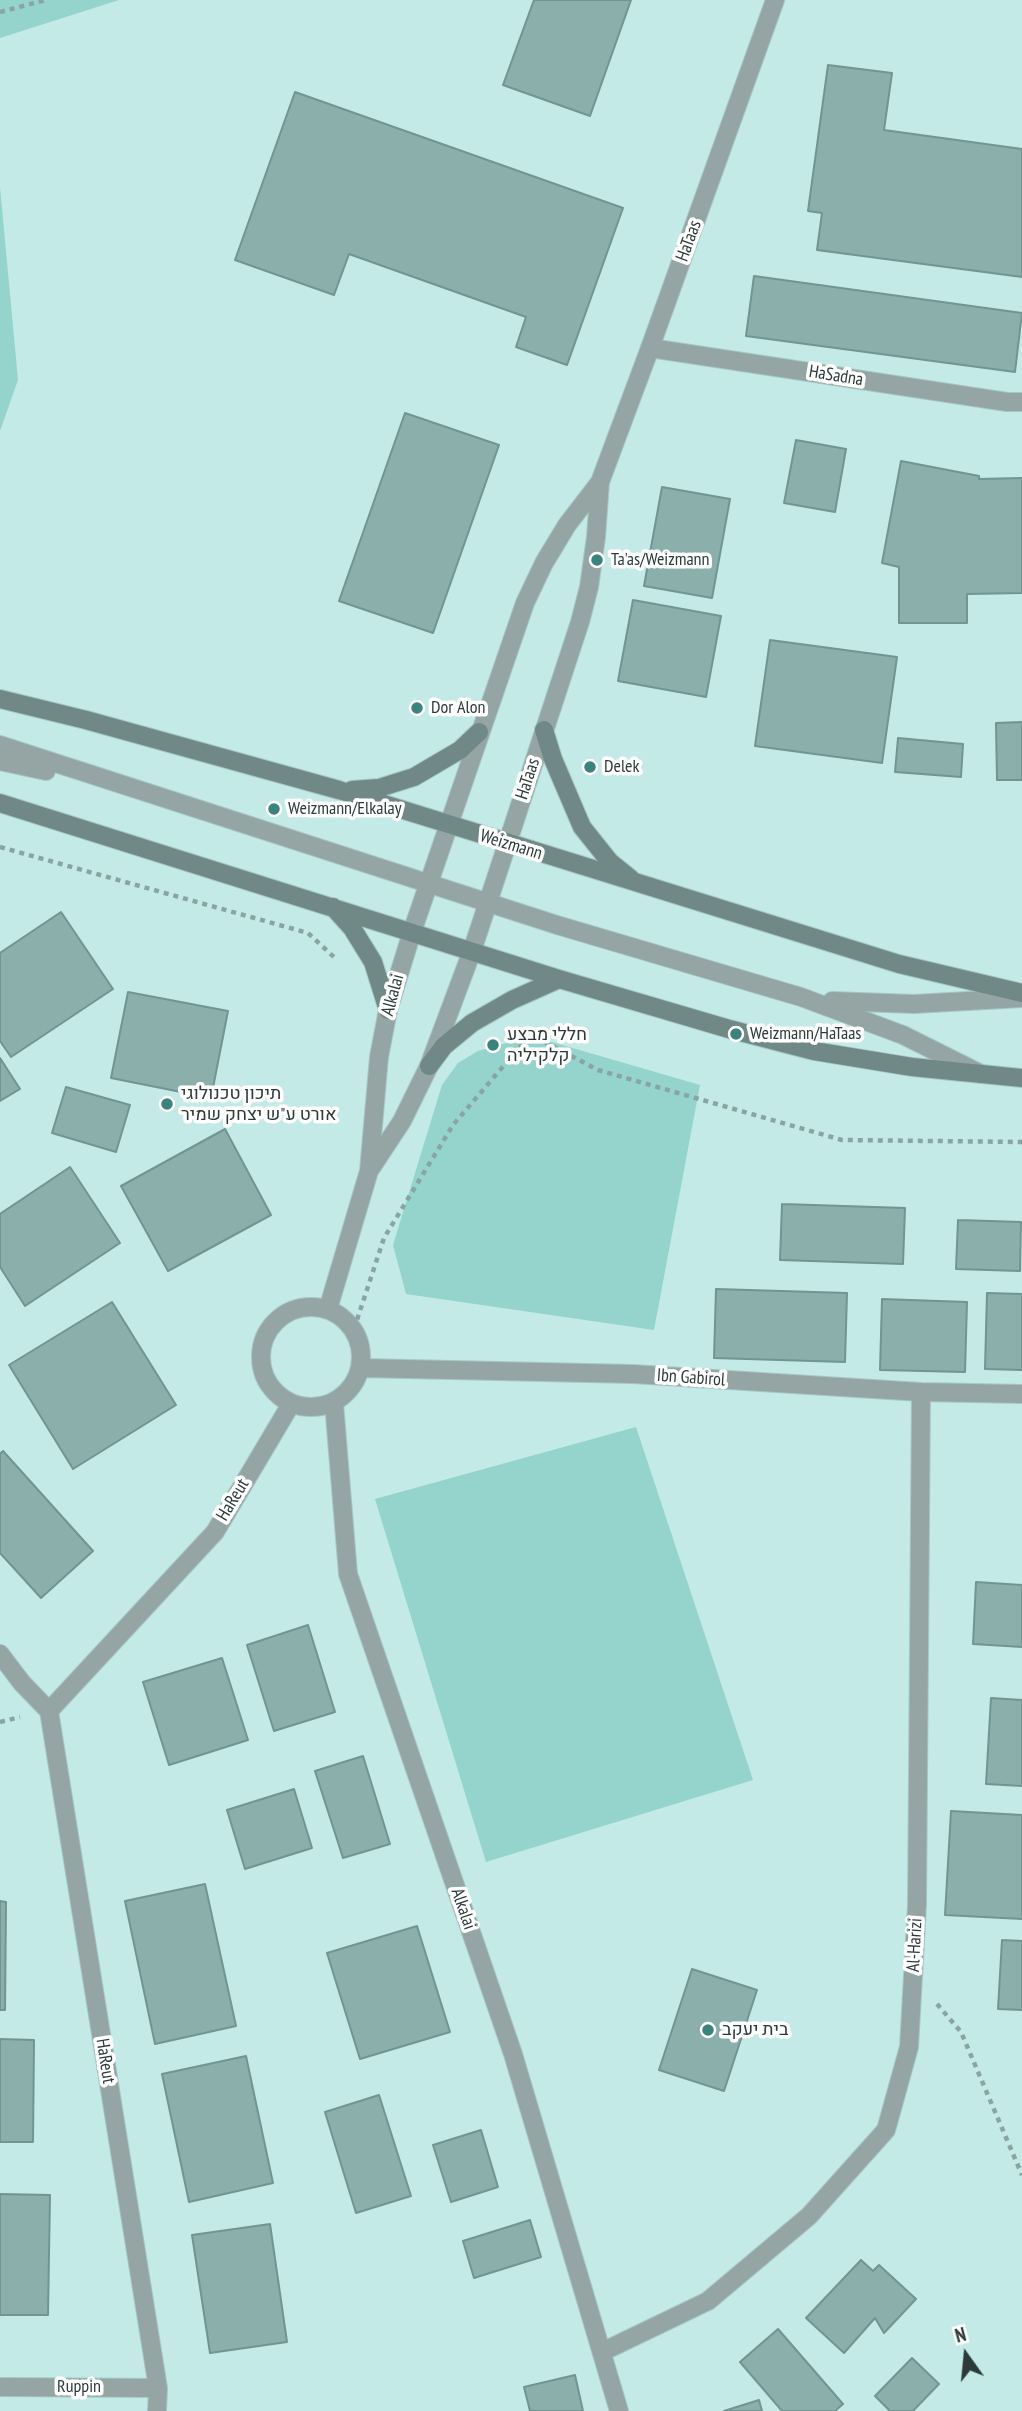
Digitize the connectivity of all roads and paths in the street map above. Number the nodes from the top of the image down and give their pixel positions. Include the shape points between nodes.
1 (46, 0) edge
2 (775, 0) edge
3 (0, 12) edge
4 (650, 348) junction
5 (1022, 402) edge
6 (600, 482) junction
7 (0, 699) edge
8 (544, 730) junction
9 (479, 732) junction
10 (0, 745) edge
11 (0, 761) edge
12 (339, 790) junction
13 (158, 796) junction
14 (0, 803) edge
15 (448, 825) junction
16 (507, 843) junction
17 (428, 884) junction
18 (637, 884) junction
19 (488, 903) junction
20 (334, 907) junction
21 (412, 932) junction
22 (472, 951) junction
23 (559, 979) junction
24 (1022, 996) edge
25 (801, 997) junction
26 (388, 1010) junction
27 (530, 1035) dead end
28 (429, 1066) junction
29 (987, 1076) junction
30 (1022, 1078) edge
31 (369, 1171) junction
32 (328, 1309) junction
33 (354, 1329) junction
34 (361, 1368) junction
35 (920, 1392) junction
36 (1022, 1394) edge
37 (334, 1403) junction
38 (291, 1404) junction
39 (0, 1654) edge
40 (49, 1711) junction
41 (913, 1976) junction
42 (1022, 2175) edge
43 (602, 2352) junction
44 (0, 2387) edge
45 (158, 2388) junction
46 (157, 2411) edge
47 (619, 2411) edge

1 - 3 path
2 - 4 street, HaTaas
4 - 5 street, HaSadna
4 - 6 street, HaTaas
6 - 8 street, HaTaas via 589,587
6 - 9 street, HaTaas via 544,563
7 - 12 main road, Weizmann
8 - 16 street, HaTaas
8 - 18 main road via 582,827 610,862
9 - 12 main road via 460,750 414,777 379,788
9 - 15 street, HaTaas
10 - 13 street
11 - 13 street
12 - 15 main road, Weizmann
13 - 17 street
14 - 20 main road
15 - 16 main road, Weizmann
15 - 17 street, Alkalai
16 - 18 main road, Weizmann
16 - 19 street, HaTaas
17 - 19 street
17 - 21 street, Alkalai
18 - 24 main road, Weizmann via 899,964
19 - 22 street, HaTaas
19 - 25 street
20 - 21 main road
20 - 26 main road via 373,962
21 - 22 main road
21 - 26 street, Alkalai
22 - 23 main road
22 - 28 street, Alkalai
23 - 28 main road via 472,1023 444,1046
23 - 29 main road via 814,1051
24 - 25 street via 914,1004
25 - 29 street via 903,1035
26 - 31 street, Alkalai via 377,1068
27 - 33 path via 453,1125 384,1238
28 - 31 street, Alkalai via 402,1121
29 - 30 main road
31 - 32 street, Alkalai
32 - 33 street
32 - 38 street via 292,1310 277,1319 262,1341 262,1373 270,1388
33 - 34 street via 362,1351
34 - 35 street, Ibn Gabirol via 633,1374
34 - 37 street via 348,1392
35 - 36 street, Ibn Gabirol
35 - 41 street, Al-Harizi
37 - 38 street via 308,1408
37 - 43 street, Alkalai via 348,1574 513,2054
38 - 40 street, HaReut via 215,1532
39 - 40 street
40 - 45 street, HaReut
41 - 42 path via 961,2032
41 - 43 street, Al-Harizi via 909,2047 886,2130 809,2216 708,2301
43 - 47 street, Alkalai
44 - 45 street, Ruppin
45 - 46 street, HaReut

